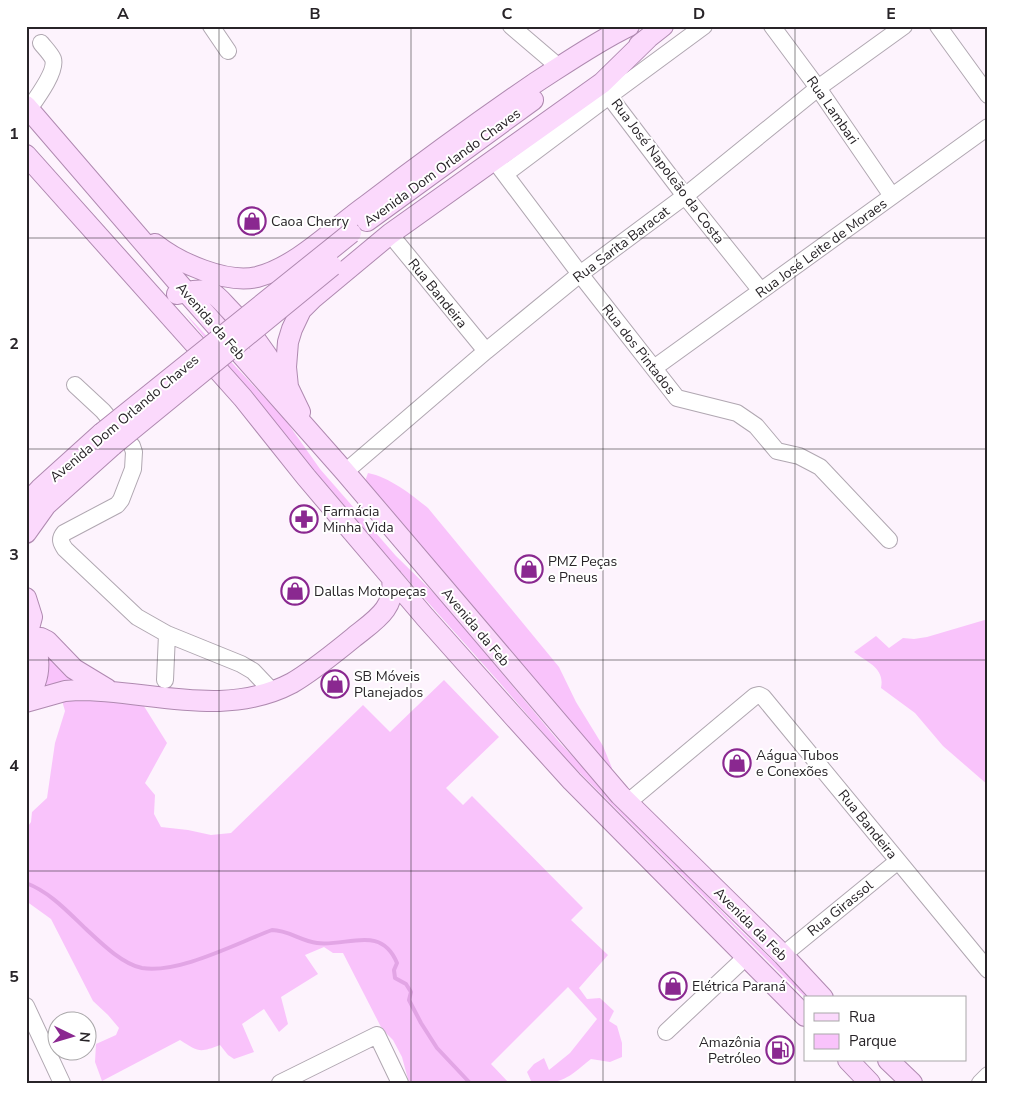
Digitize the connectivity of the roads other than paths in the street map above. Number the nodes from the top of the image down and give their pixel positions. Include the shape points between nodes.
1 (211, 26) edge
2 (511, 26) edge
3 (630, 26) edge
4 (704, 26) edge
5 (772, 26) edge
6 (904, 26) edge
7 (938, 26) edge
8 (656, 32) edge
9 (41, 43) dead end
10 (228, 51) dead end
11 (559, 67) junction
12 (818, 88) junction
13 (988, 95) edge
14 (610, 96) junction
15 (28, 108) edge
16 (988, 127) edge
17 (26, 155) edge
18 (500, 167) junction
19 (685, 196) junction
20 (892, 196) junction
21 (119, 214) junction
22 (390, 234) junction
23 (354, 238) junction
24 (279, 269) junction
25 (580, 274) junction
26 (762, 291) junction
27 (186, 293) junction
28 (301, 310) junction
29 (166, 311) junction
30 (486, 351) junction
31 (654, 368) junction
32 (75, 385) dead end
33 (295, 402) junction
34 (310, 431) junction
35 (108, 439) junction
36 (345, 472) junction
37 (26, 504) edge
38 (26, 533) edge
39 (889, 540) dead end
40 (392, 578) junction
41 (26, 598) edge
42 (377, 618) junction
43 (425, 618) junction
44 (29, 633) edge
45 (167, 634) junction
46 (165, 680) dead end
47 (272, 691) junction
48 (113, 692) junction
49 (26, 700) edge
50 (627, 803) junction
51 (898, 861) junction
52 (783, 955) junction
53 (747, 956) junction
54 (988, 970) edge
55 (821, 996) edge
56 (26, 1006) edge
57 (804, 1015) edge
58 (666, 1032) dead end
59 (850, 1062) edge
60 (890, 1062) edge
61 (988, 1075) edge
62 (62, 1083) edge
63 (280, 1083) edge
64 (400, 1083) edge
65 (870, 1083) edge
66 (912, 1083) edge
67 (980, 1083) edge

1 - 10 street
2 - 11 street
3 - 11 main road via 603,38
3 - 23 main road, Avenida Dom Orlando Chaves
4 - 14 street, Rua José Napoleão da Costa
5 - 12 street, Rua Lambari
6 - 12 street, Rua Sarita Baracat
7 - 13 street
8 - 18 main road via 602,83
8 - 23 main road, Avenida Dom Orlando Chaves via 507,140 380,226
9 - 15 street via 53,59 53,67 44,88
11 - 24 main road via 456,138
12 - 19 street, Rua Sarita Baracat
12 - 20 street, Rua Lambari
14 - 18 street
14 - 19 street, Rua José Napoleão da Costa
15 - 21 main road, Avenida da Feb
16 - 20 street, Rua José Leite de Moraes
17 - 29 main road, Avenida da Feb
18 - 22 main road
18 - 25 street, Rua dos Pintados
19 - 25 street, Rua Sarita Baracat
19 - 26 street, Rua José Napoleão da Costa
20 - 26 street, Rua José Leite de Moraes
21 - 24 main road via 168,254 194,268 240,278
21 - 27 main road, Avenida da Feb
22 - 28 main road
22 - 30 street, Rua Bandeira
23 - 35 main road, bridge
24 - 28 main road via 257,284 254,294 257,307 262,314 282,321
25 - 30 street, Rua Sarita Baracat
25 - 31 street, Rua dos Pintados
26 - 31 street, Rua José Leite de Moraes
27 - 29 main road via 172,296 166,304
27 - 33 main road via 204,290 220,300 260,345
27 - 34 main road, Avenida da Feb
28 - 33 main road via 292,329 287,354 288,387
29 - 40 main road, Avenida da Feb via 243,398
30 - 36 street, Rua Sarita Baracat
31 - 39 street, Rua dos Pintados via 677,398 737,413 756,426 777,452 799,456 820,467
32 - 45 street via 104,411 132,446 133,469 125,494 117,505 64,533 61,542 137,617
33 - 34 main road
34 - 36 main road, Avenida da Feb
35 - 37 main road, Avenida Dom Orlando Chaves via 40,489
35 - 38 main road, Avenida Dom Orlando Chaves via 46,505
36 - 50 main road, Avenida da Feb
40 - 42 main road via 391,600
40 - 43 main road, Avenida da Feb
41 - 44 main road via 32,617
42 - 43 main road via 406,611
42 - 47 main road via 314,669
43 - 53 main road, Avenida da Feb via 572,781
44 - 48 main road via 47,641 74,669
44 - 49 main road via 39,662 38,677
45 - 46 street
45 - 47 street via 242,664
47 - 48 main road via 239,700 206,702
48 - 49 main road via 65,691
50 - 51 street, Rua Bandeira via 759,695
50 - 52 main road, Avenida da Feb
51 - 52 street, Rua Girassol
51 - 54 street, Rua Bandeira
52 - 55 main road, Avenida da Feb
53 - 57 main road, Avenida da Feb
53 - 58 street
56 - 62 street
59 - 65 main road
60 - 66 main road
61 - 67 street
63 - 64 street via 377,1035

